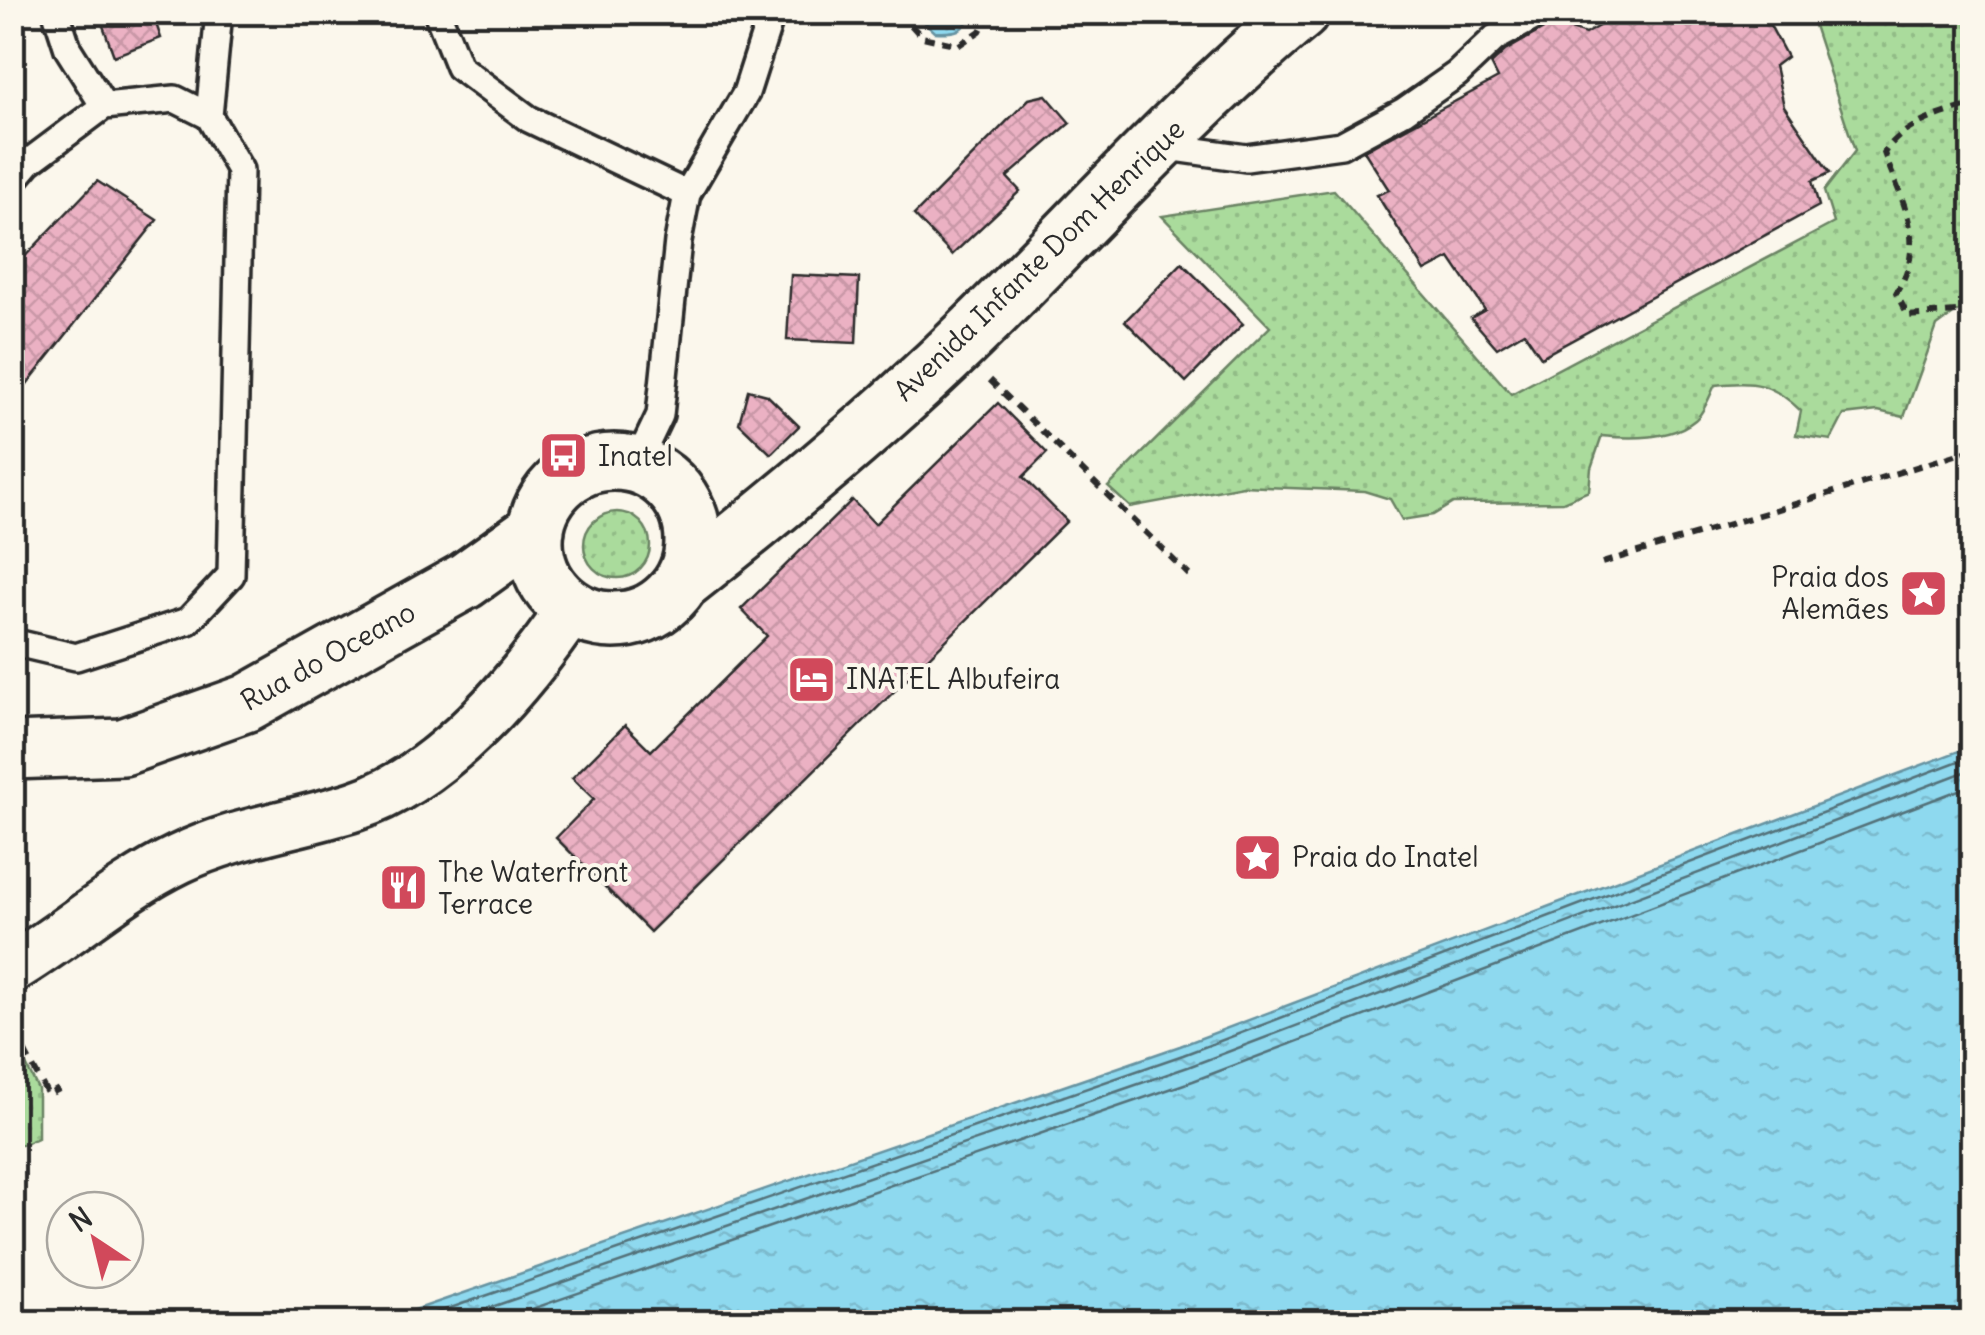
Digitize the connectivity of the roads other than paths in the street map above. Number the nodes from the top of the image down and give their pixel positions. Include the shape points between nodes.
1 (56, 12) edge
2 (219, 12) edge
3 (437, 12) edge
4 (772, 12) edge
5 (1301, 12) edge
6 (1543, 12) edge
7 (104, 106) junction
8 (209, 116) junction
9 (1156, 145) junction
10 (12, 182) edge
11 (687, 194) junction
12 (636, 464) junction
13 (776, 506) junction
14 (690, 516) junction
15 (550, 570) junction
16 (681, 583) junction
17 (12, 642) edge
18 (12, 750) edge
19 (12, 968) edge

1 - 7 lane via 68,50
2 - 8 lane
3 - 11 lane via 459,67 529,119
4 - 11 lane via 746,93
5 - 9 street, Avenida Infante Dom Henrique
6 - 9 lane via 1494,38 1404,110 1341,145 1246,158
7 - 8 lane via 175,99
7 - 10 lane
8 - 17 lane via 240,170 232,575 188,621 76,657
9 - 13 street, Avenida Infante Dom Henrique via 957,347
11 - 12 lane via 660,415
12 - 14 street via 678,493
12 - 15 street via 583,468 560,483 544,505
13 - 14 street, Avenida Infante Dom Henrique via 726,518
13 - 16 street, Avenida Infante Dom Henrique
14 - 16 street via 692,562
15 - 16 street via 607,619 644,614
15 - 18 street, Rua do Oceano via 514,568 465,581 247,704 122,747
15 - 19 street via 470,732 422,771 368,801 180,858

